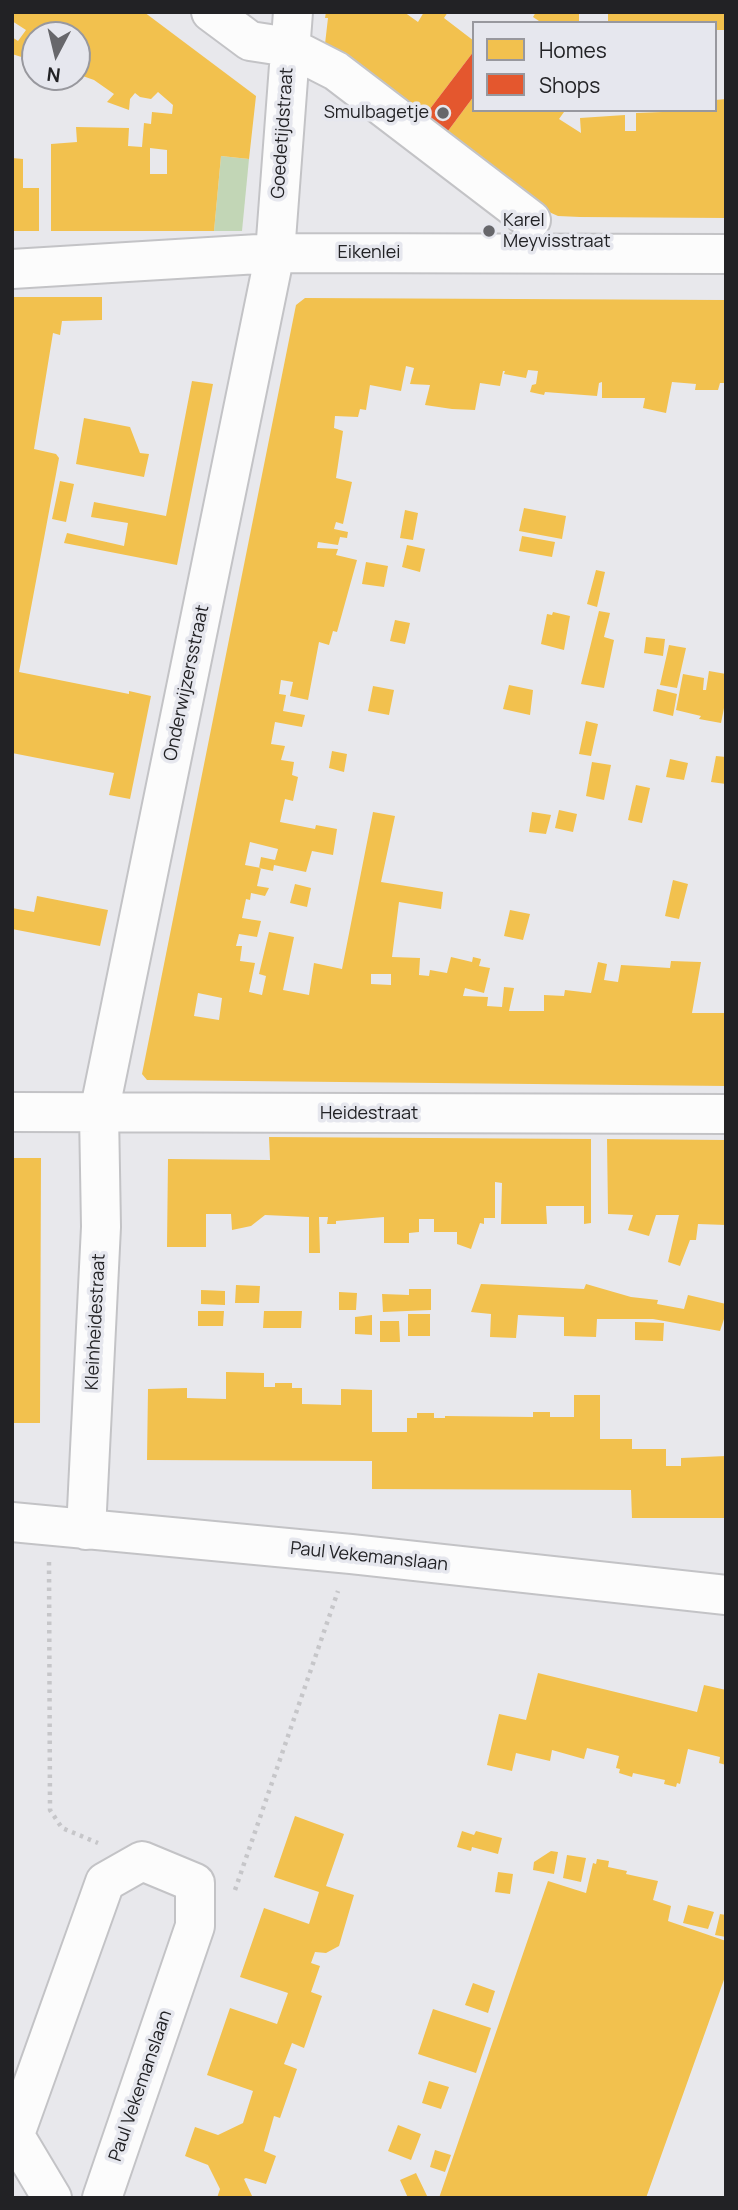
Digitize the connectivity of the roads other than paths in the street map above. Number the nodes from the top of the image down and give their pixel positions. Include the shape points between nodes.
1 (211, 12) edge
2 (291, 30) edge
3 (531, 220) dead end
4 (275, 253) junction
5 (726, 254) edge
6 (12, 269) edge
7 (12, 1112) edge
8 (99, 1113) junction
9 (726, 1114) edge
10 (12, 1522) edge
11 (68, 1528) junction
12 (726, 1595) edge
13 (14, 2132) edge
14 (52, 2198) edge
15 (102, 2198) edge

1 - 2 street via 250,41
2 - 3 street via 336,71
2 - 4 street, Goedetijdstraat
4 - 5 street, Eikenlei
4 - 6 street, Eikenlei
4 - 8 street, Onderwijzersstraat
7 - 8 street, Heidestraat
8 - 9 street, Heidestraat
8 - 11 street, Kleinheidestraat via 101,1227
10 - 11 street, Paul Vekemanslaan
11 - 12 street, Paul Vekemanslaan
13 - 14 street
13 - 15 street, Paul Vekemanslaan via 105,1882 142,1861 195,1882 195,1926

